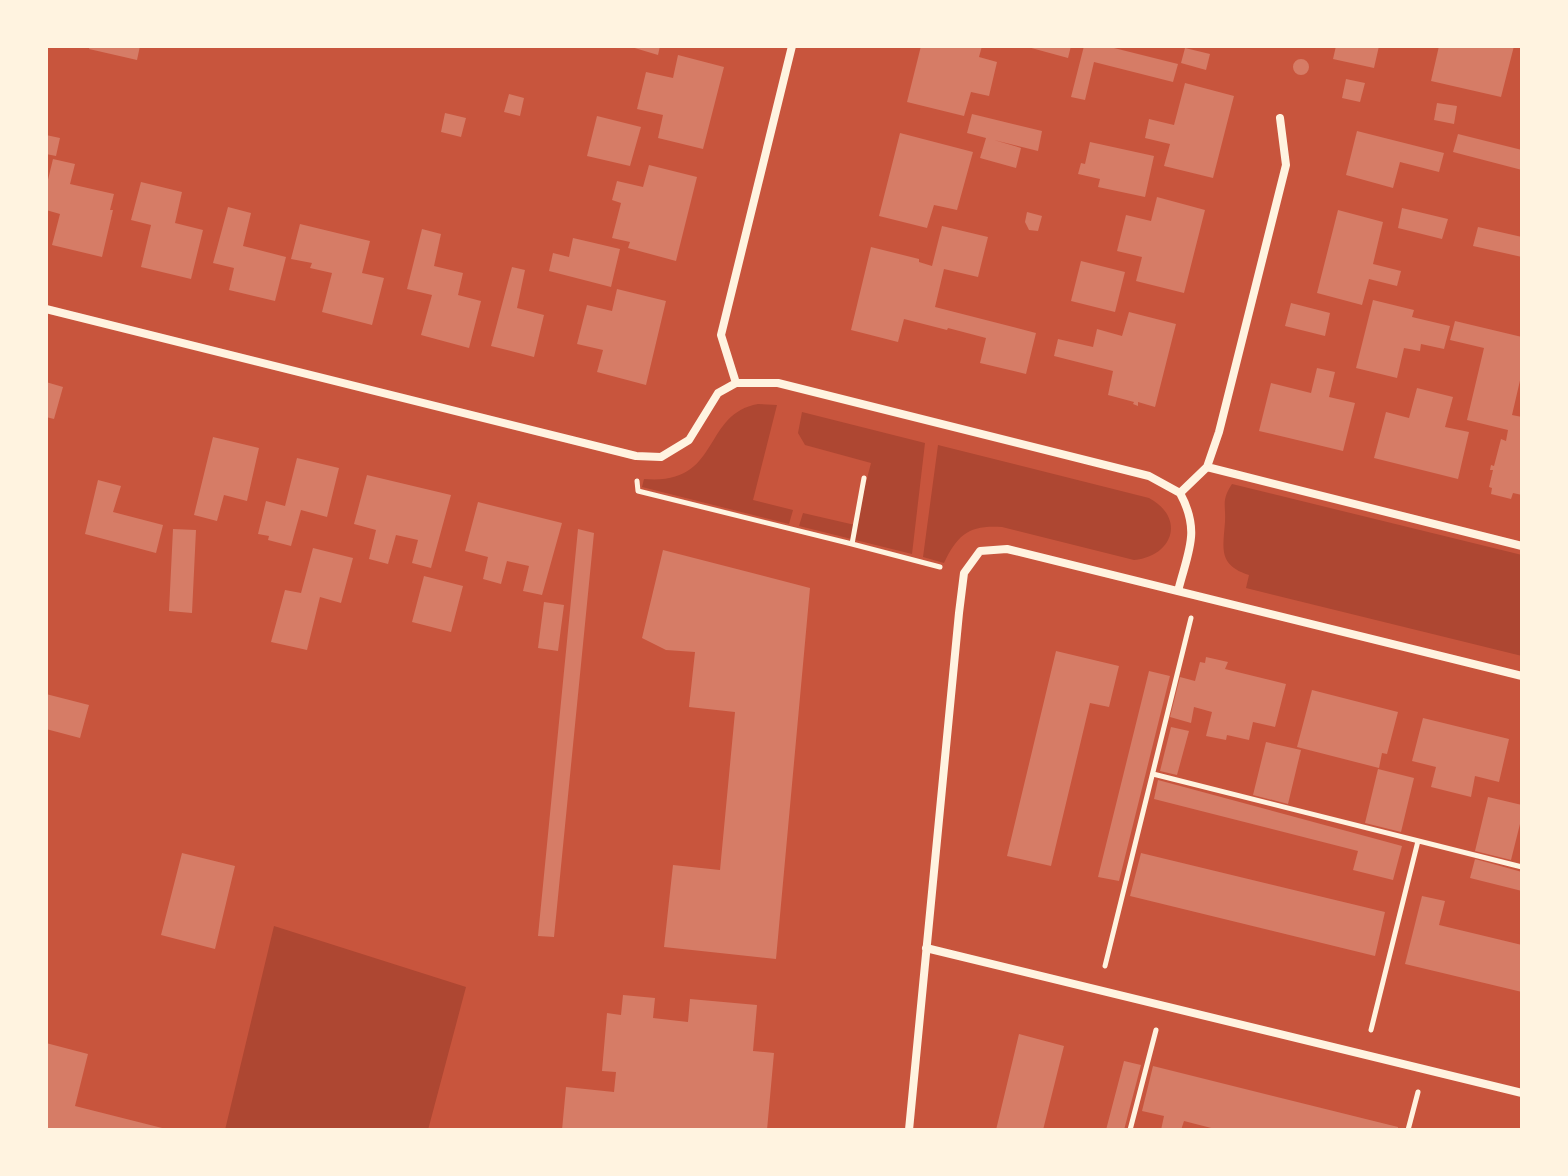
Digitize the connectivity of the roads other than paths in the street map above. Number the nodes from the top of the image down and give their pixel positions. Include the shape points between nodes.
1 (792, 46) edge
2 (1280, 118) dead end
3 (46, 309) edge
4 (736, 383) junction
5 (1207, 467) junction
6 (1180, 493) junction
7 (1522, 546) edge
8 (1178, 591) junction
9 (1522, 676) edge
10 (926, 948) junction
11 (1522, 1093) edge
12 (909, 1130) edge

1 - 4 street via 721,335
2 - 5 street via 1286,165
3 - 4 street via 636,456 661,457 689,440 718,393
4 - 6 street via 778,383 1149,476
5 - 6 street
5 - 7 street
6 - 8 street via 1193,532
8 - 9 street
8 - 10 street via 1007,549 980,551 964,573
10 - 11 street
10 - 12 street

